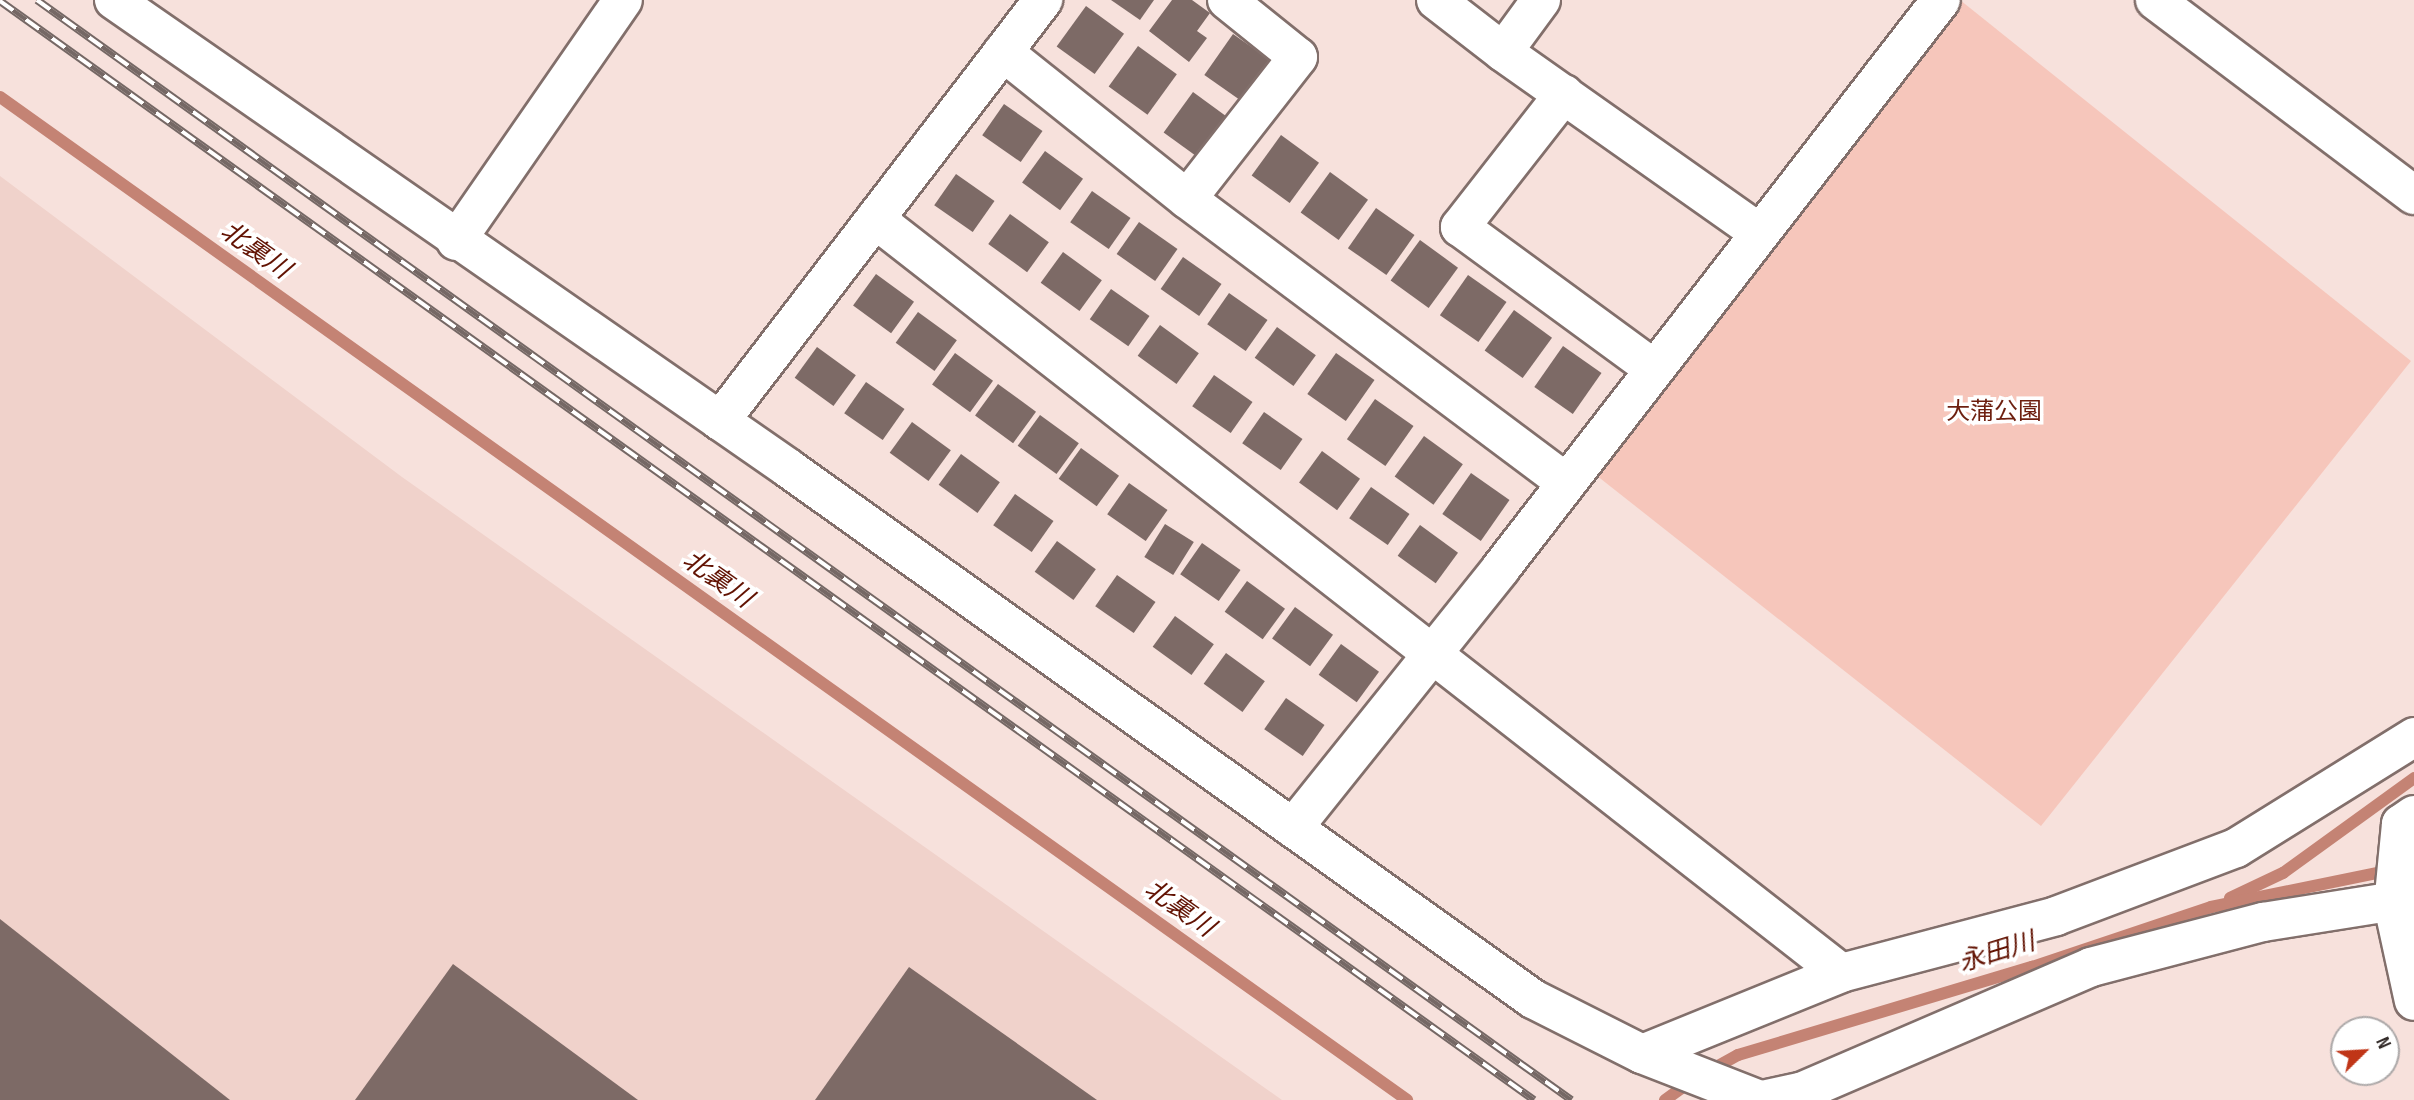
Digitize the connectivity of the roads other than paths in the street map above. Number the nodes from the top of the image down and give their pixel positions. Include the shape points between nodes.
1 (114, 0) edge
2 (1043, 0) edge
3 (1227, 0) edge
4 (1436, 0) edge
5 (1541, 0) edge
6 (1941, 0) edge
7 (2155, 0) edge
8 (610, 5) edge
9 (1003, 52) junction
10 (1503, 52) junction
11 (1564, 94) junction
12 (2414, 195) edge
13 (1187, 199) junction
14 (875, 219) junction
15 (1760, 233) junction
16 (456, 241) junction
17 (1654, 369) junction
18 (720, 421) junction
19 (1567, 483) junction
20 (1433, 654) junction
21 (2414, 737) edge
22 (2414, 815) edge
23 (1293, 828) junction
24 (2400, 902) edge
25 (1841, 973) junction
26 (2414, 1001) edge
27 (1654, 1058) junction
28 (1806, 1096) edge
29 (1755, 1099) edge

1 - 16 street
2 - 9 street
3 - 13 street via 1298,57
4 - 10 street
5 - 10 street
6 - 15 street
7 - 12 street
8 - 16 street
9 - 13 street
9 - 14 street
10 - 11 street
11 - 15 street
11 - 17 street via 1460,227
13 - 19 street
14 - 18 street
14 - 20 street
15 - 17 street
16 - 18 street
17 - 19 street
18 - 23 street
19 - 20 street
20 - 23 street
20 - 25 street
21 - 25 street via 2236,848 2056,915
22 - 24 street via 2401,824
23 - 27 street via 1534,999
24 - 26 street
24 - 28 street via 2263,922 2091,967
25 - 27 street
27 - 29 street
28 - 29 street

